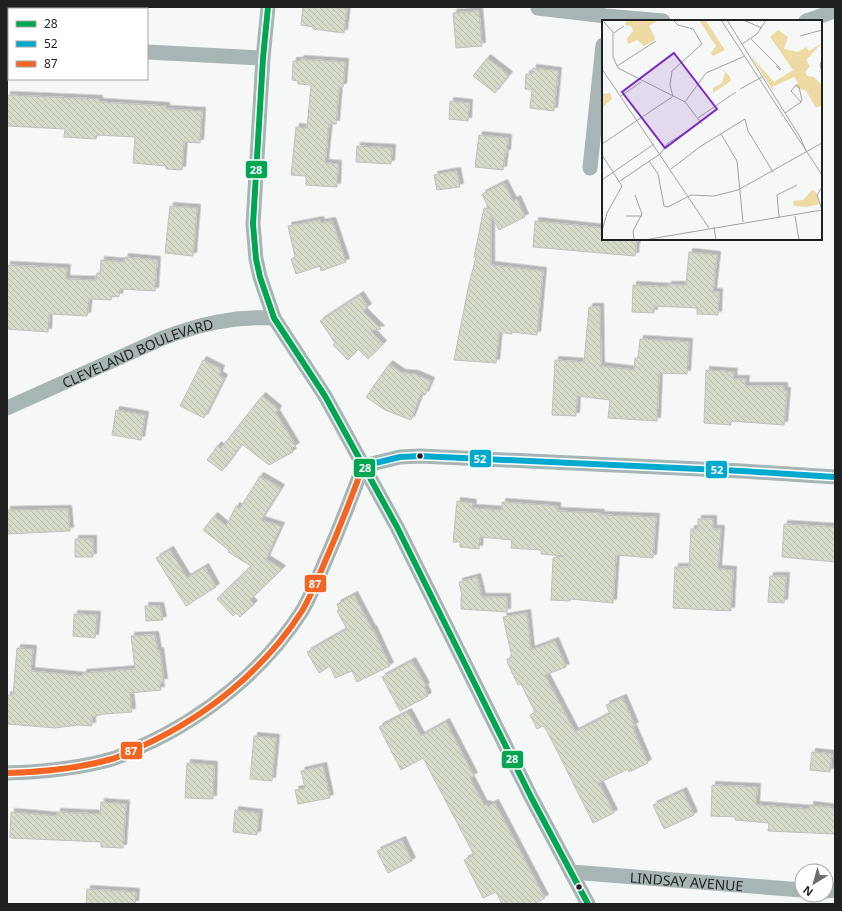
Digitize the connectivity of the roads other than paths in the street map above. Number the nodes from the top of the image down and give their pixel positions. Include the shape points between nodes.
1 (268, 7) edge
2 (538, 8) dead end
3 (835, 11) edge
4 (606, 19) edge
5 (634, 20) edge
6 (809, 20) edge
7 (148, 52) edge
8 (602, 54) edge
9 (263, 58) junction
10 (590, 168) dead end
11 (274, 318) junction
12 (7, 408) edge
13 (363, 466) junction
14 (835, 477) edge
15 (7, 773) edge
16 (571, 872) junction
17 (794, 889) edge
18 (588, 904) edge

1 - 9 street
2 - 4 street
3 - 6 street
4 - 5 street
7 - 9 street
8 - 10 street
9 - 11 street via 253,224 260,277
11 - 12 street, CLEVELAND BOULEVARD via 253,317 186,329
11 - 13 street via 325,396
13 - 14 street via 400,457 420,456
13 - 15 street via 311,594 272,651 238,684 167,734 113,759 79,767
13 - 16 street via 397,527
16 - 17 street, LINDSAY AVENUE
16 - 18 street

